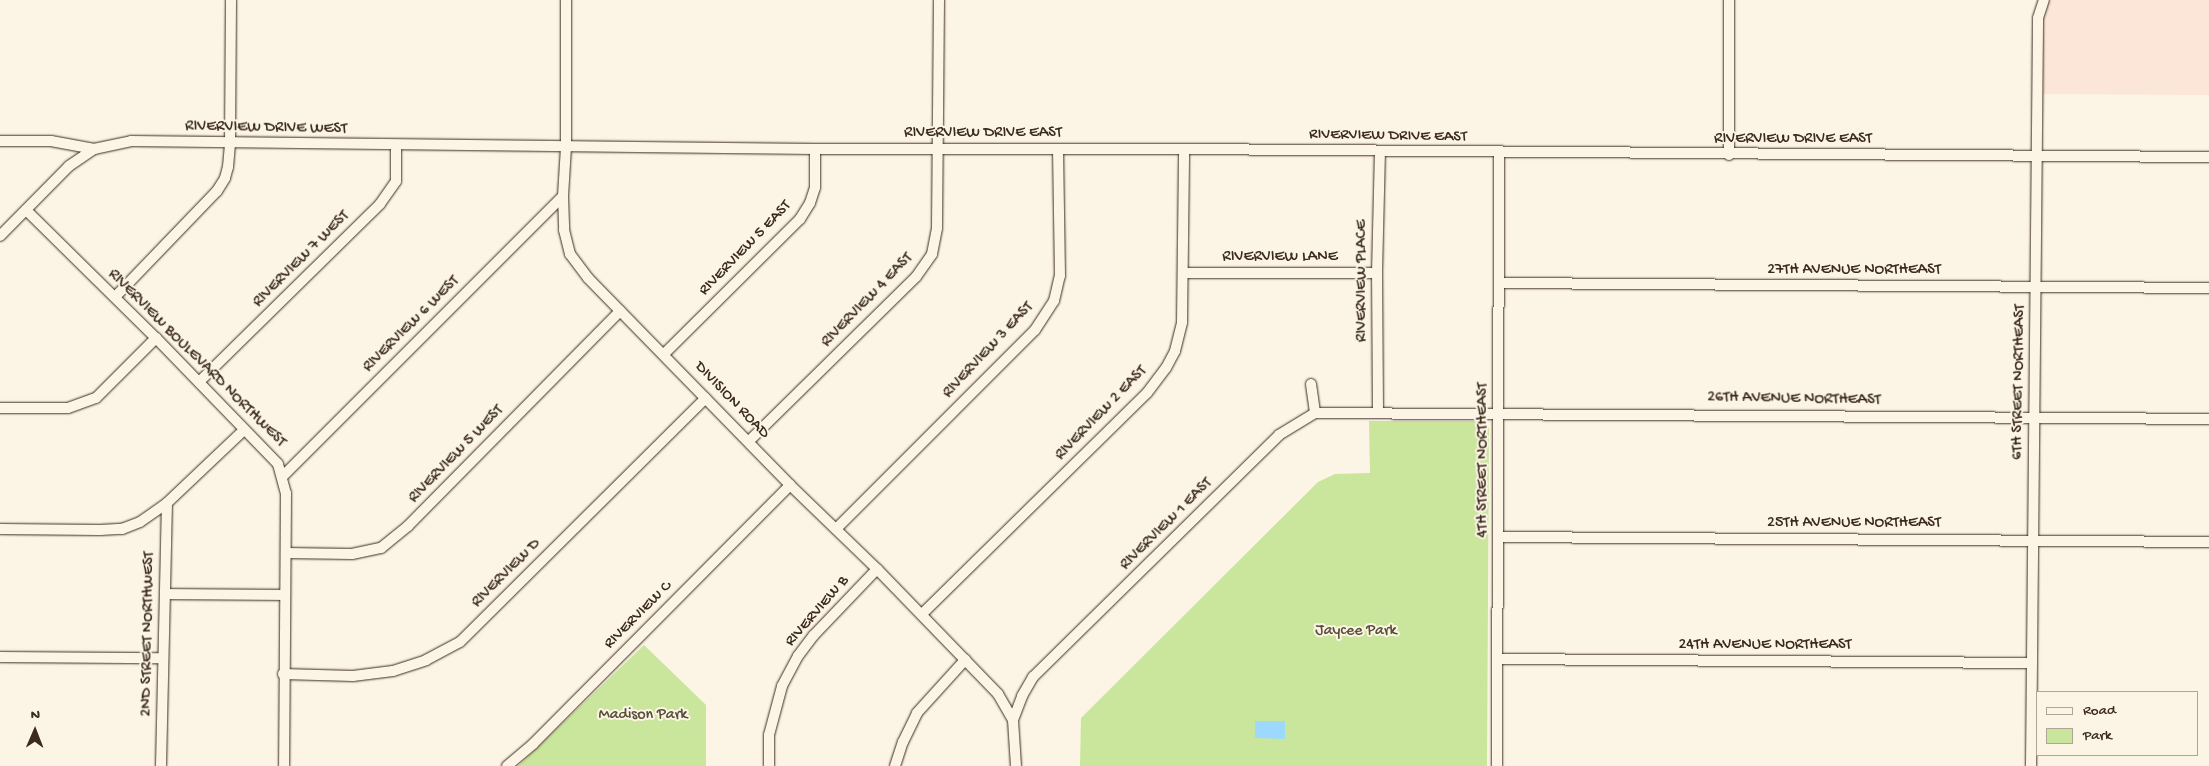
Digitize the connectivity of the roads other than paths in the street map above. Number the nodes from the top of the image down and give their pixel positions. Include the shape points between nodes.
1 (231, 0) edge
2 (566, 0) edge
3 (939, 0) edge
4 (1729, 0) edge
5 (2044, 0) edge
6 (0, 140) edge
7 (230, 144) junction
8 (396, 146) junction
9 (566, 147) junction
10 (94, 148) junction
11 (815, 149) junction
12 (938, 149) junction
13 (1058, 149) junction
14 (1184, 150) junction
15 (1380, 152) junction
16 (1500, 153) junction
17 (1729, 155) junction
18 (2037, 156) junction
19 (2209, 158) edge
20 (563, 196) junction
21 (26, 210) junction
22 (0, 236) edge
23 (1184, 273) junction
24 (1377, 273) junction
25 (1499, 283) junction
26 (2036, 287) junction
27 (2209, 288) edge
28 (115, 297) junction
29 (620, 311) junction
30 (156, 338) junction
31 (664, 354) junction
32 (199, 382) junction
33 (1311, 384) dead end
34 (706, 398) junction
35 (0, 408) edge
36 (1378, 411) junction
37 (1315, 413) junction
38 (1498, 413) junction
39 (2034, 417) junction
40 (2209, 419) edge
41 (244, 430) junction
42 (749, 441) junction
43 (283, 476) junction
44 (790, 484) junction
45 (167, 503) junction
46 (0, 529) edge
47 (836, 529) junction
48 (1498, 537) junction
49 (2033, 540) junction
50 (2209, 542) edge
51 (286, 553) junction
52 (878, 569) junction
53 (165, 594) junction
54 (284, 595) junction
55 (922, 614) junction
56 (0, 657) edge
57 (162, 658) junction
58 (1497, 659) junction
59 (965, 660) junction
60 (2032, 663) junction
61 (283, 674) junction
62 (1013, 720) junction
63 (161, 766) edge
64 (284, 766) edge
65 (506, 766) edge
66 (769, 766) edge
67 (895, 766) edge
68 (1016, 766) edge
69 (1497, 766) edge
70 (2031, 766) edge

1 - 7 street
2 - 9 street, DIVISION ROAD
3 - 12 street, RIVERVIEW 4 EAST
4 - 17 street
5 - 18 street, 6TH STREET NORTHEAST via 2038,18
6 - 10 street via 51,141
7 - 8 street, RIVERVIEW DRIVE WEST
7 - 10 street, RIVERVIEW DRIVE WEST via 131,141
7 - 28 street via 228,167 217,191
8 - 9 street, RIVERVIEW DRIVE WEST
8 - 32 street, RIVERVIEW 7 WEST via 396,181 380,204
9 - 11 street, RIVERVIEW DRIVE EAST
9 - 20 street, DIVISION ROAD
10 - 21 street, RIVERVIEW DRIVE WEST via 70,166
11 - 12 street, RIVERVIEW DRIVE EAST
11 - 31 street, RIVERVIEW 5 EAST via 815,188 800,219
12 - 13 street, RIVERVIEW DRIVE EAST
12 - 42 street, RIVERVIEW 4 EAST via 937,228 932,254 916,277
13 - 14 street, RIVERVIEW DRIVE EAST
13 - 47 street, RIVERVIEW 3 EAST via 1060,276 1050,308 1035,330
14 - 15 street, RIVERVIEW DRIVE EAST
14 - 23 street, RIVERVIEW 2 EAST
15 - 16 street, RIVERVIEW DRIVE EAST
15 - 24 street, RIVERVIEW PLACE
16 - 17 street, RIVERVIEW DRIVE EAST
16 - 25 street, 4TH STREET NORTHEAST
17 - 18 street, RIVERVIEW DRIVE EAST
18 - 19 street, RIVERVIEW DRIVE EAST
18 - 26 street, 6TH STREET NORTHEAST
20 - 29 street, DIVISION ROAD via 564,230 570,254
20 - 43 street, RIVERVIEW 6 WEST
21 - 22 street, RIVERVIEW DRIVE WEST
21 - 28 street, RIVERVIEW BOULEVARD NORTHWEST
23 - 24 street, RIVERVIEW LANE
23 - 55 street, RIVERVIEW 2 EAST via 1182,322 1175,351 1148,393
24 - 36 street, RIVERVIEW PLACE
25 - 26 street, 27TH AVENUE NORTHEAST
25 - 38 street, 4TH STREET NORTHEAST
26 - 27 street, 27TH AVENUE NORTHEAST
26 - 39 street, 6TH STREET NORTHEAST
28 - 30 street, RIVERVIEW BOULEVARD NORTHWEST
29 - 31 street, DIVISION ROAD
29 - 51 street, RIVERVIEW 5 WEST via 408,526 381,548 352,554
30 - 32 street, RIVERVIEW BOULEVARD NORTHWEST
30 - 35 street via 96,398 68,408
31 - 34 street, DIVISION ROAD
32 - 41 street, RIVERVIEW BOULEVARD NORTHWEST
33 - 37 street
34 - 42 street, DIVISION ROAD
34 - 61 street, RIVERVIEW D via 460,642 426,660 393,671 353,676
36 - 37 street, RIVERVIEW 1 EAST
36 - 38 street, 26TH AVENUE NORTHEAST
37 - 62 street, RIVERVIEW 1 EAST via 1279,435 1034,677
38 - 39 street, 26TH AVENUE NORTHEAST
38 - 48 street, 4TH STREET NORTHEAST
39 - 40 street, 26TH AVENUE NORTHEAST
39 - 49 street, 6TH STREET NORTHEAST
41 - 43 street, RIVERVIEW BOULEVARD NORTHWEST via 271,456
41 - 45 street
42 - 44 street, DIVISION ROAD
43 - 51 street, RIVERVIEW BOULEVARD NORTHWEST
44 - 47 street, DIVISION ROAD
44 - 65 street, RIVERVIEW C via 533,744
45 - 46 street via 140,522 122,528
45 - 53 street, 2ND STREET NORTHWEST
47 - 52 street, DIVISION ROAD
48 - 49 street, 25TH AVENUE NORTHEAST
48 - 58 street, 4TH STREET NORTHEAST
49 - 50 street, 25TH AVENUE NORTHEAST
49 - 60 street, 6TH STREET NORTHEAST
51 - 54 street, RIVERVIEW BOULEVARD NORTHWEST
52 - 55 street, DIVISION ROAD
52 - 66 street, RIVERVIEW B via 798,656 782,686 769,735
53 - 54 street
53 - 57 street, 2ND STREET NORTHWEST
54 - 61 street, RIVERVIEW BOULEVARD NORTHWEST
55 - 59 street, DIVISION ROAD
56 - 57 street
57 - 63 street, 2ND STREET NORTHWEST
58 - 60 street, 24TH AVENUE NORTHEAST
58 - 69 street, 4TH STREET NORTHEAST
59 - 62 street, DIVISION ROAD via 1005,703
59 - 67 street via 917,713
60 - 70 street, 6TH STREET NORTHEAST
61 - 64 street, RIVERVIEW BOULEVARD NORTHWEST
62 - 68 street, DIVISION ROAD

